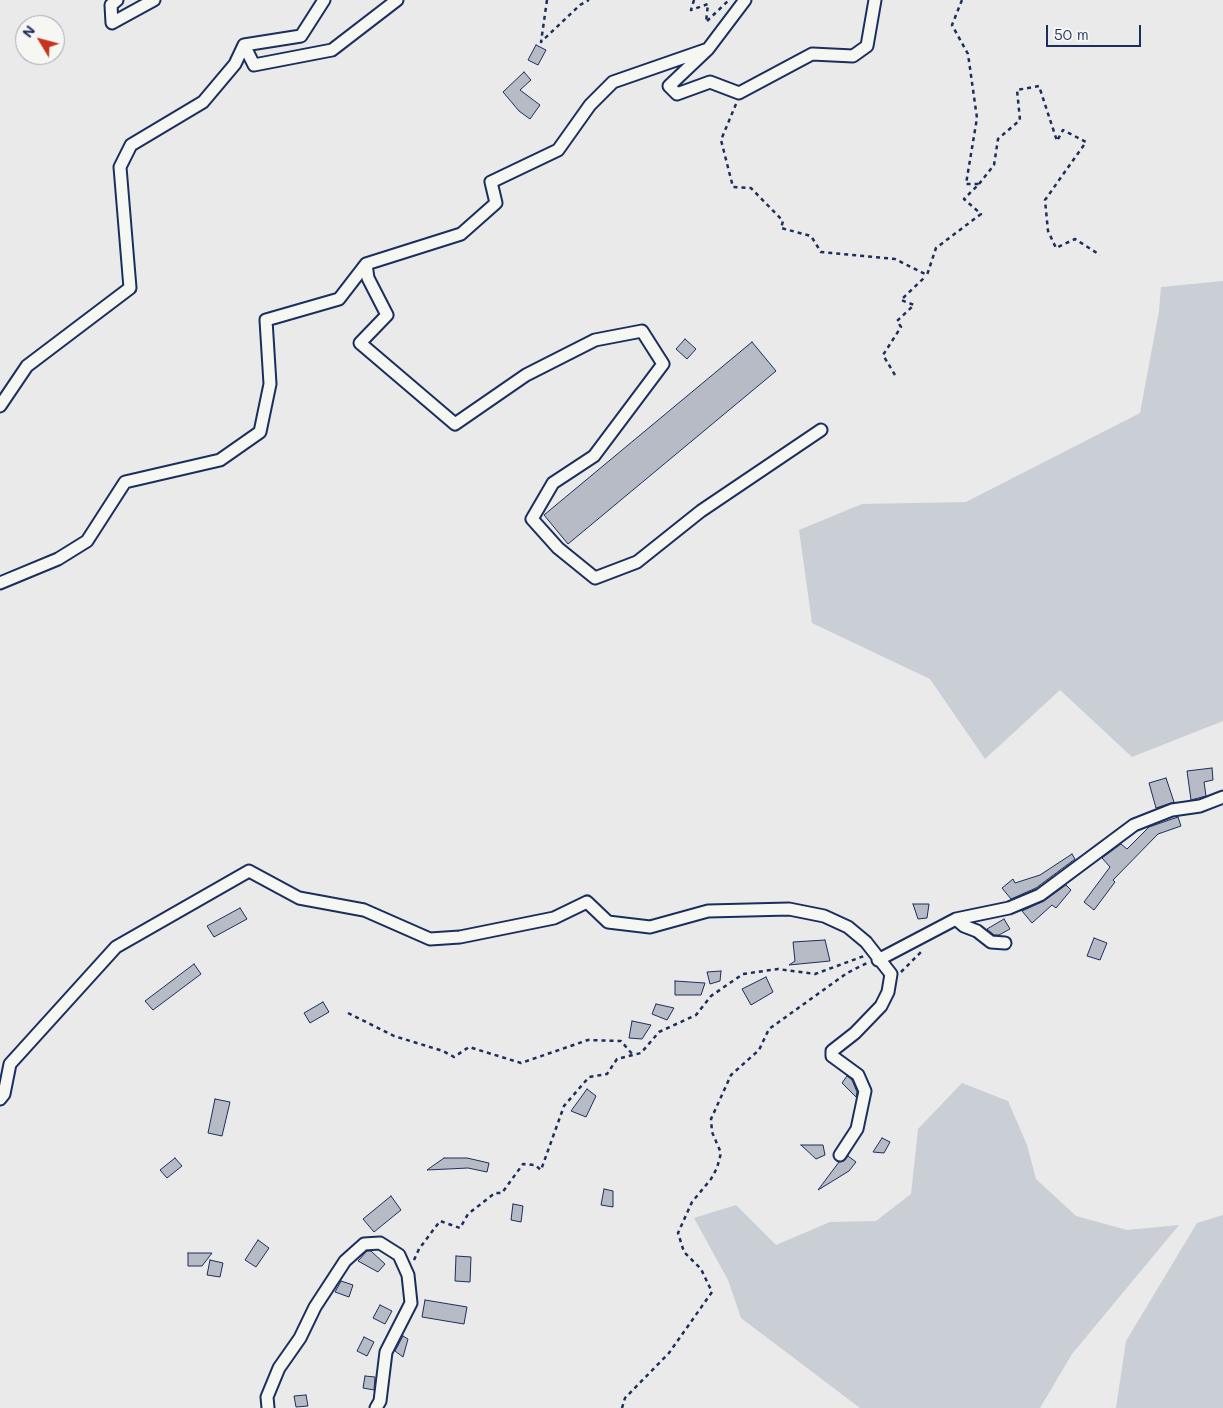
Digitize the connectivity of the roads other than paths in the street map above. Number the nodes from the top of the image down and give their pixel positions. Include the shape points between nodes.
1 (117, 0) edge
2 (154, 0) edge
3 (324, 0) edge
4 (397, 0) edge
5 (745, 0) edge
6 (875, 0) edge
7 (244, 45) junction
8 (708, 49) junction
9 (366, 264) junction
10 (0, 406) edge
11 (821, 430) dead end
12 (0, 583) edge
13 (1223, 797) edge
14 (956, 919) junction
15 (1005, 943) dead end
16 (876, 956) junction
17 (0, 1099) edge
18 (840, 1155) dead end
19 (268, 1408) edge
20 (376, 1408) edge

1 - 2 street via 111,5 112,23
3 - 7 street via 301,36
4 - 7 street via 332,50 254,65
5 - 8 street
6 - 8 street via 867,46 853,56 812,54 739,93 710,82 677,94 669,86
7 - 10 street via 235,64 203,102 131,145 120,167 130,288 27,366
8 - 9 street via 613,82 590,105 558,150 491,182 496,202 461,234
9 - 11 street via 368,278 388,315 360,342 455,424 526,376 594,340 642,331 663,364 594,456 553,483 532,519 558,548 595,578 637,562 701,511
9 - 12 street via 339,299 266,320 270,384 260,432 220,460 126,482 87,541 58,559
13 - 14 street via 1200,806 1172,810 1134,826 1040,895 1009,908
14 - 15 street via 991,942
14 - 16 street
16 - 17 street via 866,942 848,927 824,916 798,911 708,911 650,927 608,922 587,902 554,918 430,939 364,910 299,898 249,871 116,947 10,1064
16 - 18 street via 891,974 888,992 868,1020 832,1051 832,1056 858,1075 865,1091 857,1128
19 - 20 street via 267,1397 279,1368 345,1261 364,1244 380,1243 399,1255 408,1275 410,1303 386,1352 380,1401

